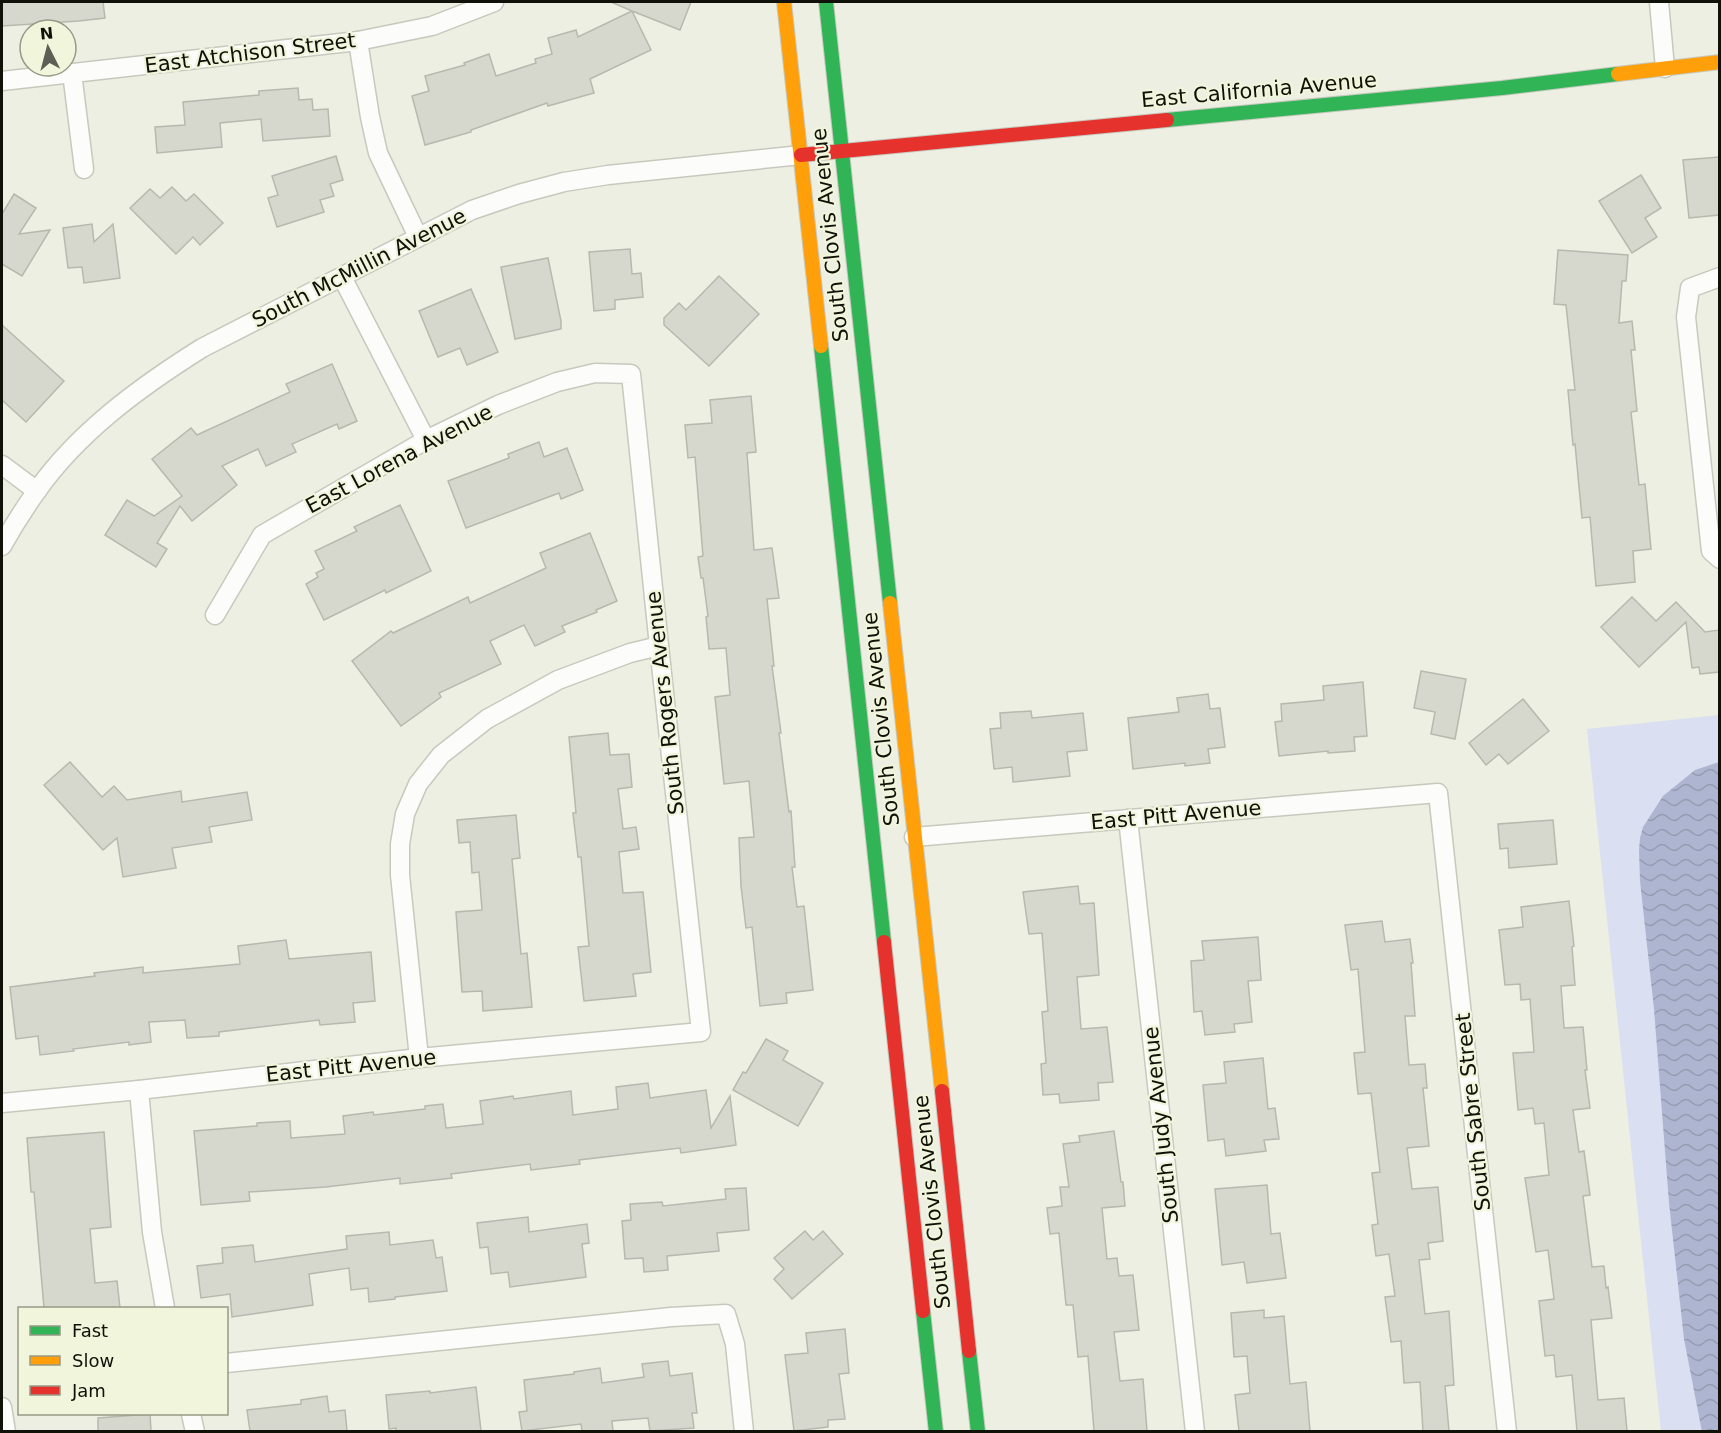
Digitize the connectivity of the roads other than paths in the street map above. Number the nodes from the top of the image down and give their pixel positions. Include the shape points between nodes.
1 (494, 2) edge
2 (784, 2) edge
3 (826, 2) edge
4 (1659, 2) edge
5 (358, 41) junction
6 (1719, 62) edge
7 (1665, 68) junction
8 (78, 73) edge
9 (32, 78) edge
10 (73, 78) edge
11 (2, 81) edge
12 (842, 151) junction
13 (801, 155) junction
14 (84, 169) dead end
15 (418, 237) junction
16 (342, 276) junction
17 (1719, 277) edge
18 (631, 374) joint
19 (426, 441) junction
20 (2, 465) edge
21 (37, 490) junction
22 (2, 546) edge
23 (1719, 559) edge
24 (215, 615) dead end
25 (850, 618) junction
26 (659, 646) junction
27 (868, 667) dead end
28 (1438, 793) joint
29 (1128, 819) junction
30 (908, 836) junction
31 (701, 1032) joint
32 (419, 1058) junction
33 (139, 1090) junction
34 (2, 1103) edge
35 (165, 1307) edge
36 (228, 1363) edge
37 (2, 1407) edge
38 (191, 1415) edge
39 (6, 1431) edge
40 (195, 1431) edge
41 (744, 1431) edge
42 (936, 1431) edge
43 (978, 1431) edge
44 (1195, 1431) edge
45 (1507, 1431) edge

1 - 5 street, East Atchison Street via 432,26
2 - 13 main road, South Clovis Avenue
3 - 12 main road, South Clovis Avenue
4 - 7 street
5 - 8 street, East Atchison Street
5 - 15 street via 378,153
6 - 7 main road, East California Avenue
7 - 12 main road, East California Avenue via 1490,89
9 - 11 street, East Atchison Street
10 - 14 street
12 - 13 main road, East California Avenue
12 - 30 main road, South Clovis Avenue
13 - 15 street, South McMillin Avenue via 564,182 472,210
13 - 25 main road, South Clovis Avenue
15 - 16 street, South McMillin Avenue
16 - 19 street
16 - 21 street, South McMillin Avenue via 202,348 130,396 86,435
17 - 23 street via 1690,288 1686,317 1711,551
18 - 19 street, East Lorena Avenue via 595,373 557,382 498,405
18 - 26 street, South Rogers Avenue
19 - 24 street, East Lorena Avenue via 262,535
20 - 21 street
21 - 22 street, South McMillin Avenue
25 - 27 main road
25 - 42 main road, South Clovis Avenue
26 - 31 street, South Rogers Avenue
26 - 32 street via 558,681 487,719 441,755 418,784 405,814 400,875
28 - 29 street, East Pitt Avenue
28 - 45 street, South Sabre Street
29 - 30 street, East Pitt Avenue
29 - 44 street, South Judy Avenue
30 - 43 main road, South Clovis Avenue
31 - 32 street, East Pitt Avenue
32 - 33 street, East Pitt Avenue
33 - 34 street, East Pitt Avenue
33 - 35 street via 152,1232
36 - 41 street via 726,1314 735,1344
37 - 39 street
38 - 40 street

